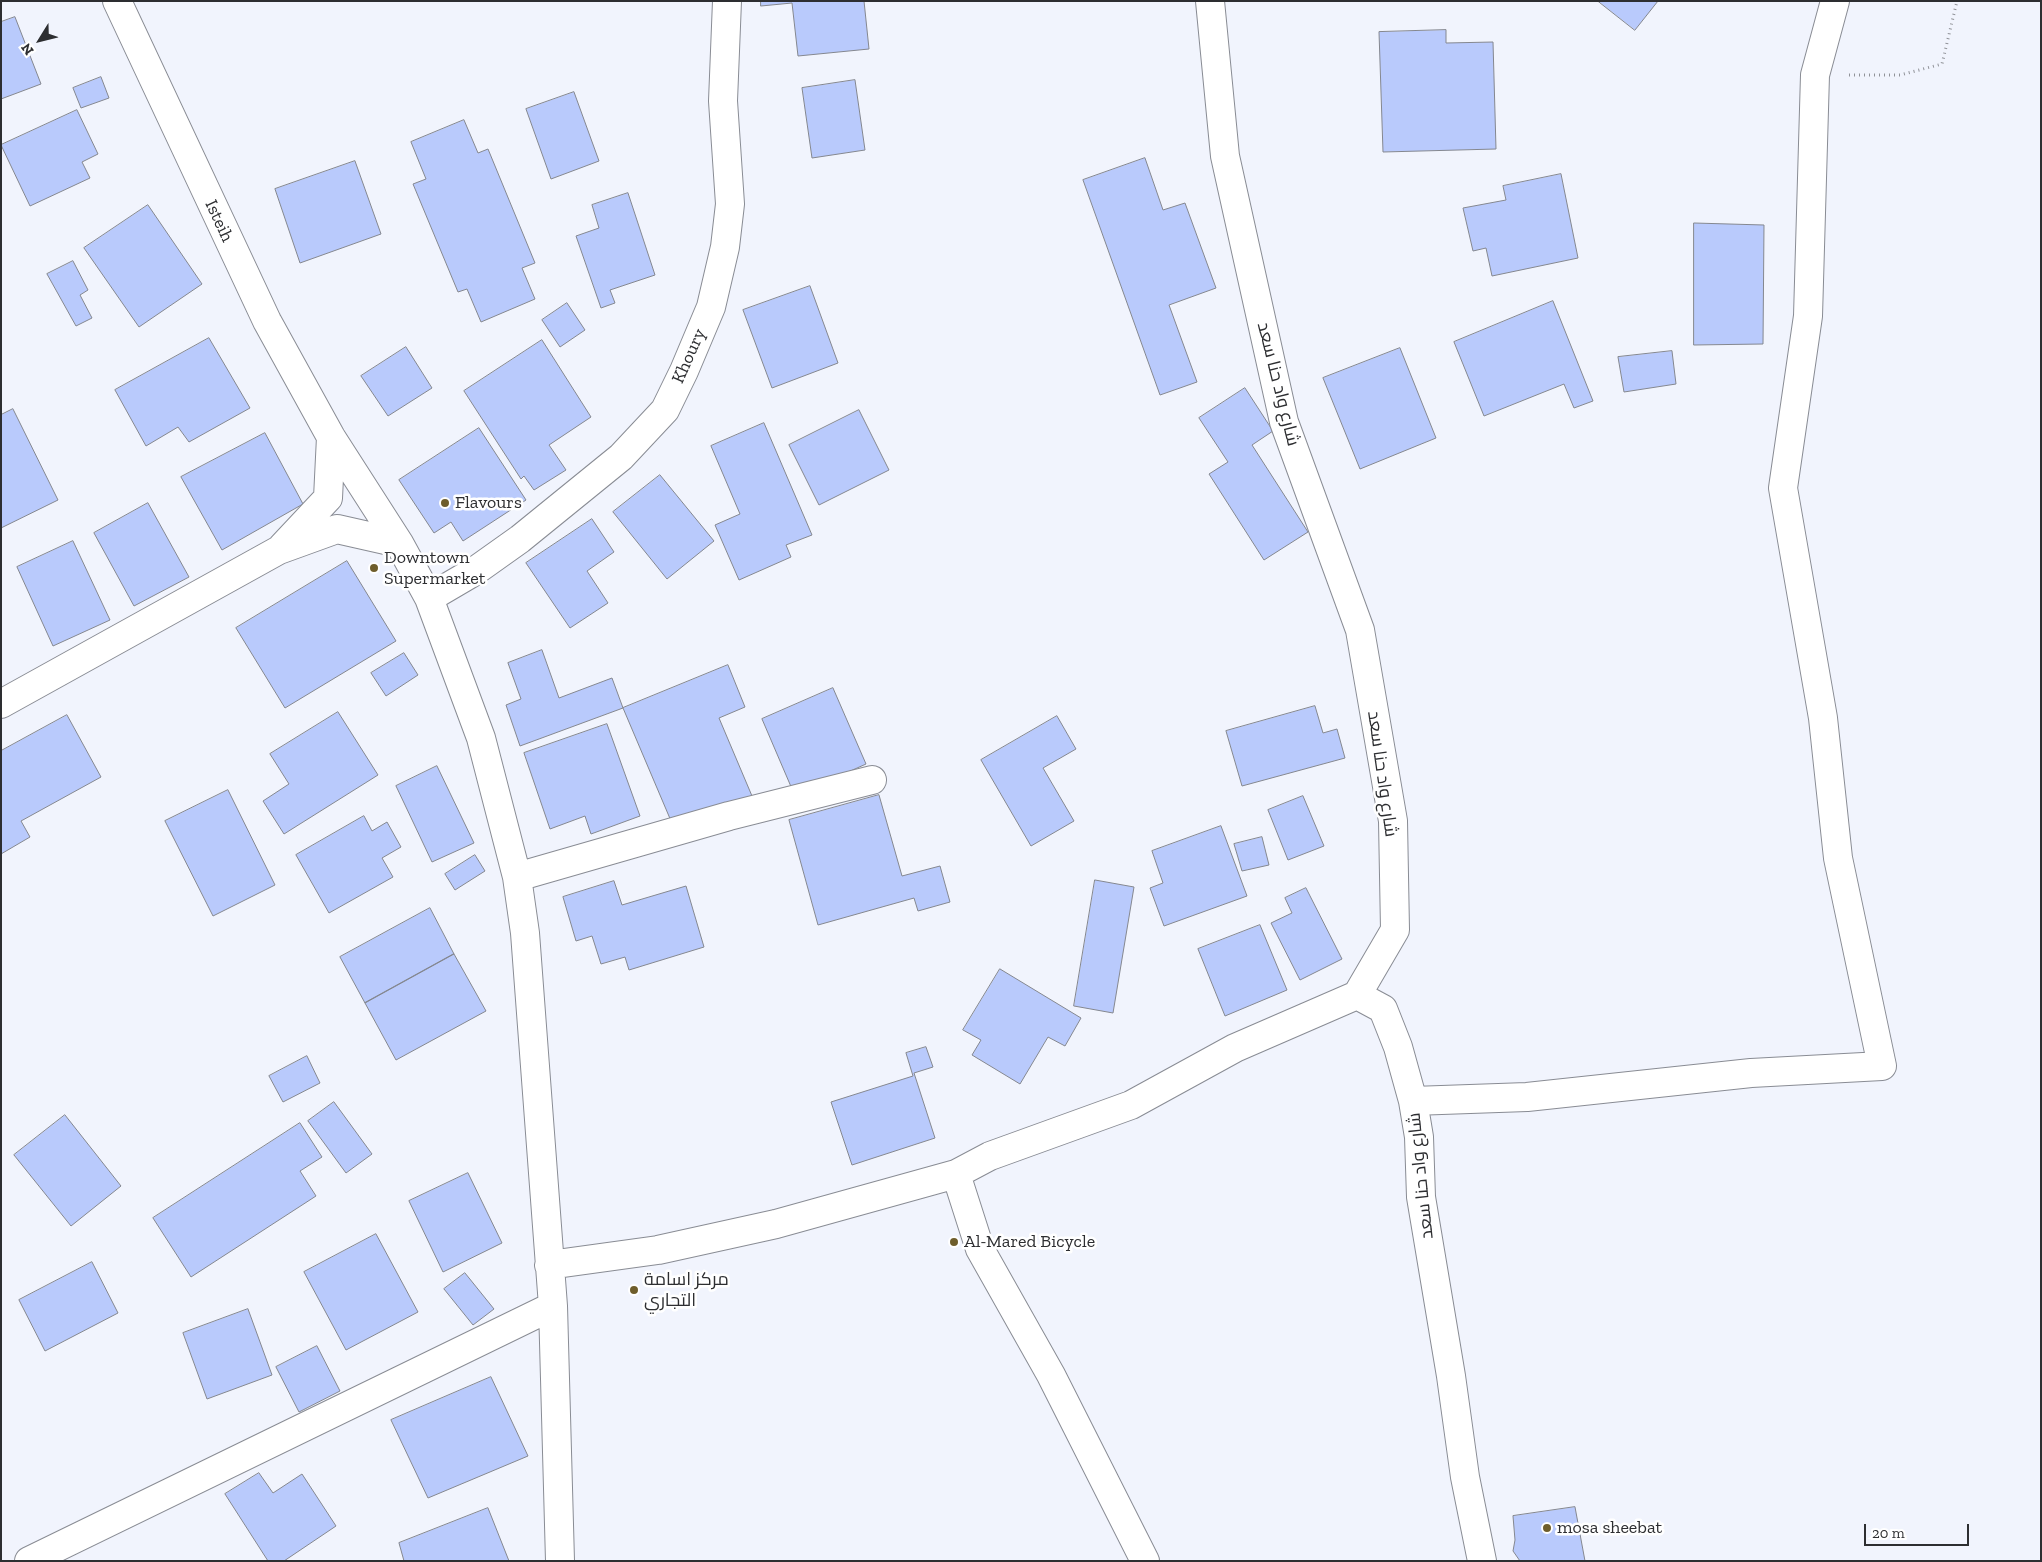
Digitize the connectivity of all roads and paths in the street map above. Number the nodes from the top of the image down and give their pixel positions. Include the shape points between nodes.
1 (117, 1) edge
2 (727, 1) edge
3 (1210, 1) edge
4 (1835, 1) edge
5 (1957, 1) edge
6 (1815, 75) junction
7 (330, 437) junction
8 (399, 543) junction
9 (279, 550) junction
10 (429, 598) junction
11 (1, 704) edge
12 (872, 780) dead end
13 (517, 877) junction
14 (1356, 995) junction
15 (1413, 1101) junction
16 (956, 1174) junction
17 (549, 1264) junction
18 (554, 1306) junction
19 (29, 1561) edge
20 (560, 1561) edge
21 (1145, 1561) edge
22 (1482, 1561) edge

1 - 7 street, Isteih via 266,321
2 - 10 street, Khoury via 723,101 730,204 725,247 711,306 665,410 622,457 520,539
3 - 14 street, شارع واد حنا سعد via 1227,166 1284,422 1360,630 1393,821 1394,930
4 - 6 street
5 - 6 path via 1942,64 1900,75
6 - 15 street via 1808,316 1783,488 1823,718 1838,858 1882,1066 1751,1073 1527,1097
7 - 8 street, Isteih
7 - 9 street via 328,498
8 - 9 street via 338,530
8 - 10 street, Isteih
9 - 11 street
10 - 13 street, Isteih via 481,738
12 - 13 street via 729,816
13 - 17 street, Isteih via 525,934
14 - 15 street, شارع واد حنا سعد via 1383,1009
14 - 16 street via 1235,1048 1131,1106 990,1156
15 - 22 street, شارع واد حنا سعد via 1419,1137 1421,1197 1465,1477
16 - 17 street via 776,1224 658,1250
16 - 21 street via 980,1249 1051,1375
17 - 18 street, Isteih
18 - 19 street
18 - 20 street, Isteih

